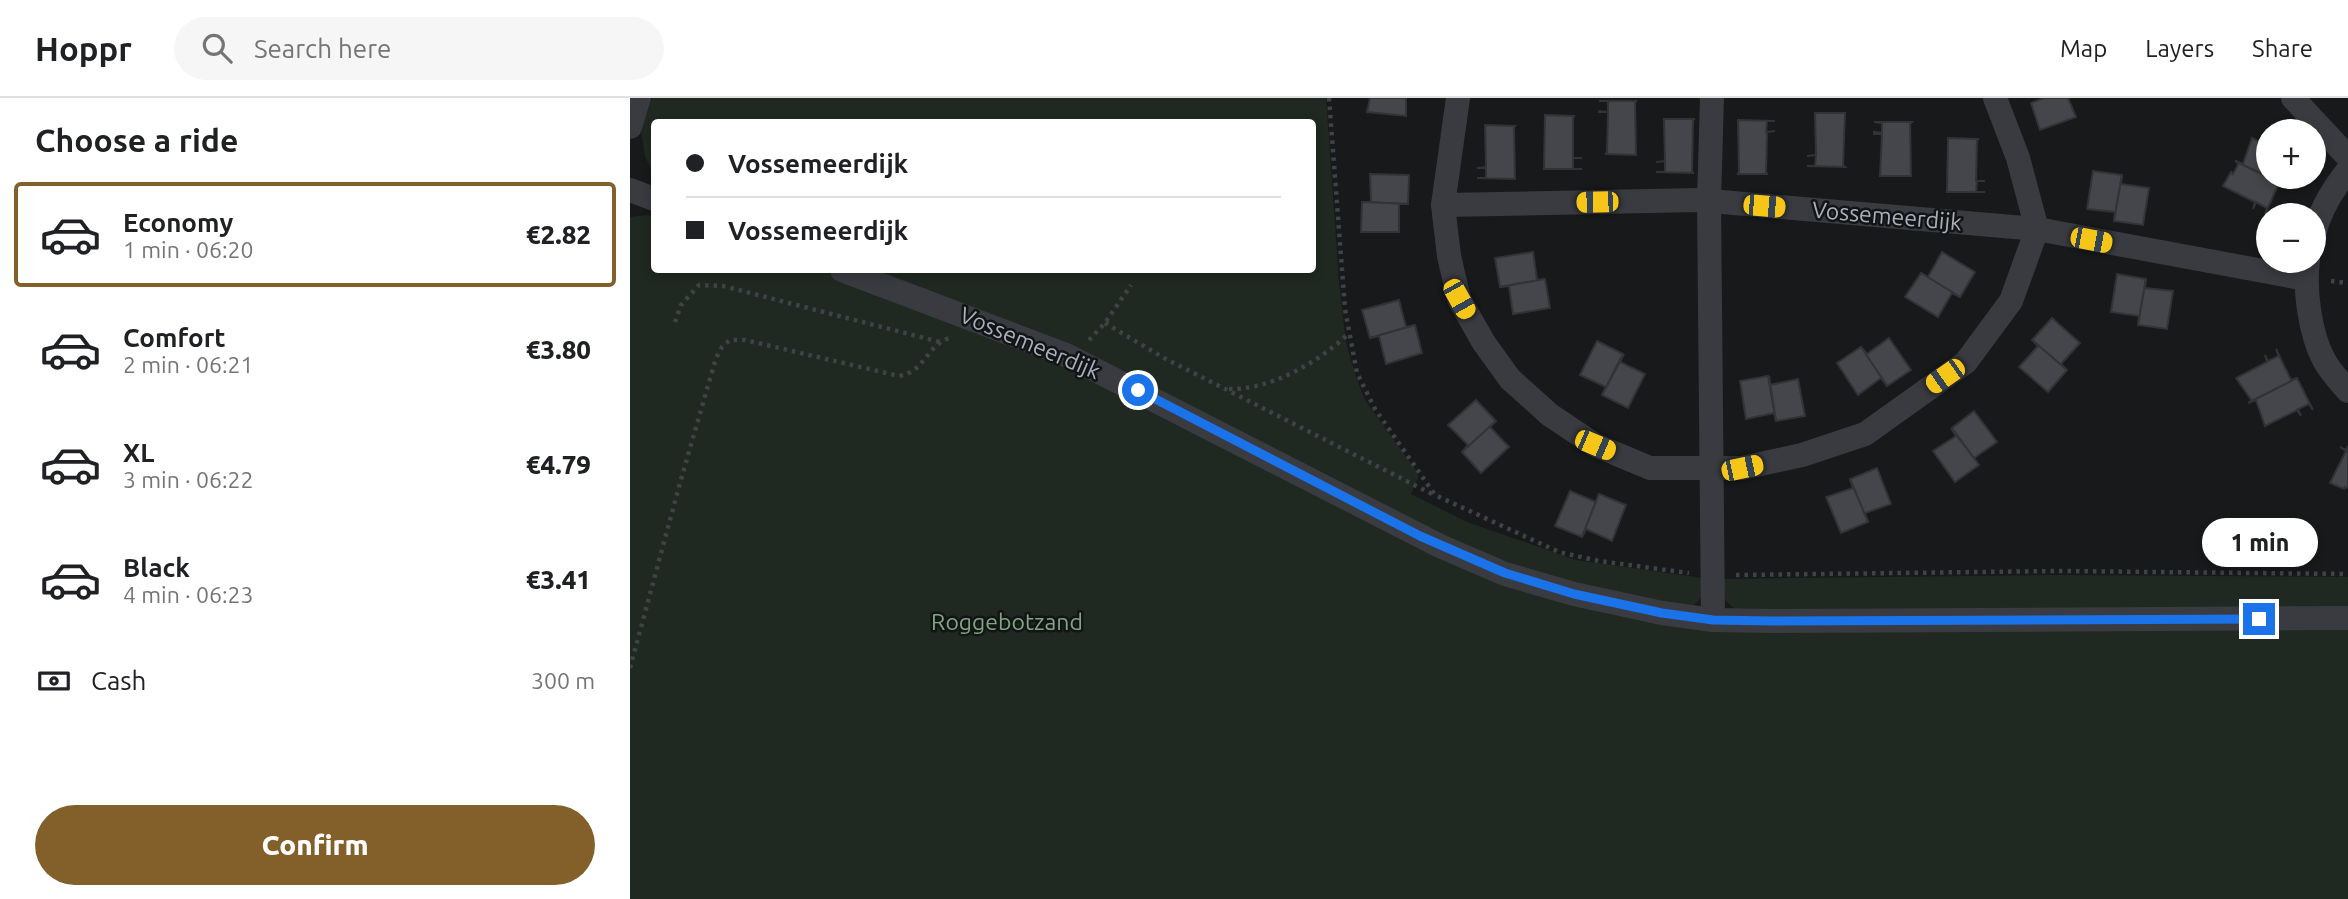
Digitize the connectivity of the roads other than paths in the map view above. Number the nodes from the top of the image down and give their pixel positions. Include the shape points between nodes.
1 (639, 98) edge
2 (1458, 98) edge
3 (1712, 98) edge
4 (1995, 98) edge
5 (2293, 98) edge
6 (630, 127) edge
7 (2348, 157) edge
8 (2348, 170) edge
9 (630, 190) edge
10 (651, 198) edge
11 (1709, 201) junction
12 (2326, 203) edge
13 (1443, 205) junction
14 (2036, 229) junction
15 (2256, 262) edge
16 (850, 273) edge
17 (2307, 273) edge
18 (2348, 391) edge
19 (1712, 467) junction
20 (2348, 618) edge
21 (1713, 620) junction

1 - 6 street
2 - 13 street
3 - 11 street
4 - 14 street via 2018,158
5 - 7 street
8 - 12 street
9 - 10 street
11 - 13 street, Vossemeerdijk
11 - 14 street, Vossemeerdijk
11 - 19 street
13 - 19 street via 1459,299 1510,379 1549,415 1606,449 1650,468
14 - 15 street, Vossemeerdijk
14 - 19 street via 2011,302 1966,362 1865,433 1790,458 1742,468
16 - 21 street, Vossemeerdijk via 1072,358 1440,545 1505,573 1616,604
17 - 18 street, Vossemeerdijk via 2312,319 2323,359
19 - 21 street
20 - 21 street, Vossemeerdijk

